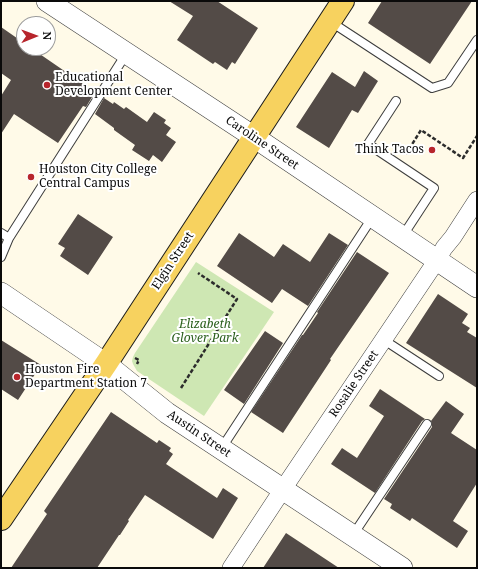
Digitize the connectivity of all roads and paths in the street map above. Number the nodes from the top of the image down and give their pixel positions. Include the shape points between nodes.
1 (47, 1) edge
2 (343, 1) edge
3 (330, 21) junction
4 (477, 40) edge
5 (127, 54) junction
6 (396, 101) dead end
7 (477, 136) edge
8 (254, 137) junction
9 (399, 164) junction
10 (477, 200) edge
11 (372, 217) junction
12 (1, 233) edge
13 (402, 236) junction
14 (9, 238) junction
15 (1, 257) edge
16 (437, 260) junction
17 (198, 273) dead end
18 (477, 287) edge
19 (1, 293) edge
20 (384, 340) junction
21 (135, 358) dead end
22 (139, 360) dead end
23 (106, 364) junction
24 (439, 376) dead end
25 (181, 388) dead end
26 (427, 424) dead end
27 (221, 449) junction
28 (283, 489) junction
29 (1, 519) edge
30 (353, 536) junction
31 (231, 568) edge
32 (402, 568) edge

1 - 5 street, Caroline Street
2 - 3 main road, Elgin Street
3 - 4 lane via 432,88 448,83
3 - 8 main road, Elgin Street
5 - 8 street, Caroline Street
5 - 14 lane
6 - 9 lane via 368,144
7 - 9 path via 463,158 421,130
8 - 11 street, Caroline Street
8 - 23 main road, Elgin Street
9 - 13 lane via 434,188
10 - 16 street, Rosalie Street
11 - 13 street, Caroline Street
11 - 27 lane
12 - 14 lane
13 - 16 street, Caroline Street
14 - 15 lane
16 - 18 street, Caroline Street
16 - 20 street, Rosalie Street
17 - 25 path via 237,299
19 - 23 street, Austin Street
20 - 24 lane
20 - 28 street, Rosalie Street
21 - 22 path
23 - 27 street, Austin Street via 167,413
23 - 29 main road, Elgin Street
26 - 30 lane
27 - 28 street, Austin Street
28 - 30 street, Austin Street
28 - 31 street, Rosalie Street
30 - 32 street, Austin Street

